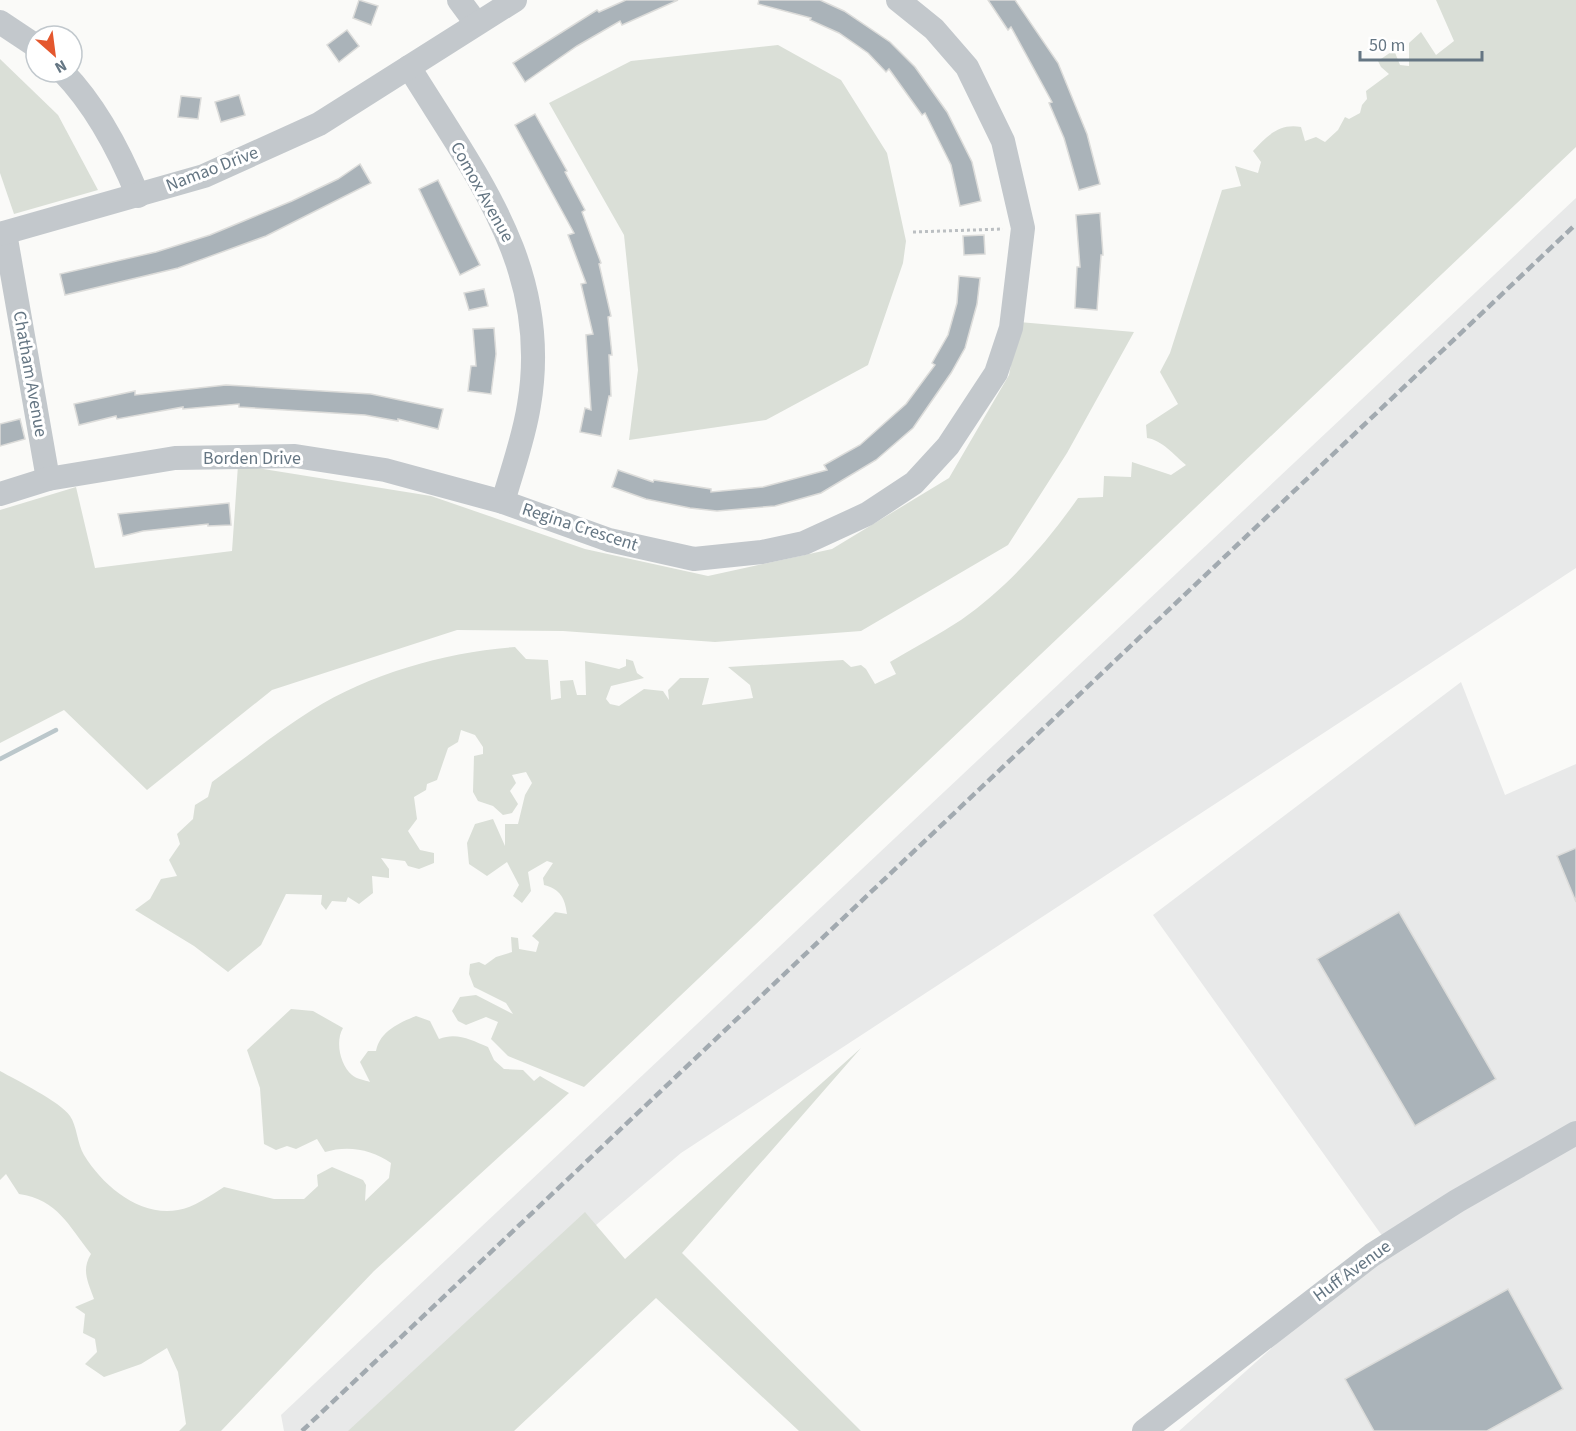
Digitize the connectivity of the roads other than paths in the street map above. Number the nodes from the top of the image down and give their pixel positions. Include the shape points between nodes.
1 (459, 0) edge
2 (515, 0) edge
3 (898, 0) edge
4 (0, 22) edge
5 (476, 23) junction
6 (24, 38) edge
7 (409, 67) junction
8 (74, 84) edge
9 (138, 196) junction
10 (3, 234) edge
11 (48, 478) junction
12 (0, 494) edge
13 (503, 502) junction
14 (1576, 1133) edge
15 (1144, 1431) edge

1 - 5 street
2 - 5 street
3 - 13 street, Regina Crescent via 934,29 967,67 1003,141 1023,228 1011,328 996,373 948,446 914,483 867,514 804,543 762,552 694,559 609,540
4 - 6 street
5 - 7 street
7 - 9 street, Namao Drive via 319,124 204,176
7 - 13 street, Comox Avenue via 492,202 523,274 530,312 529,405
8 - 9 street via 125,164
9 - 10 street, Namao Drive
10 - 11 street, Chatham Avenue
11 - 12 street, Borden Drive
11 - 13 street, Borden Drive via 175,458 295,456 385,470
14 - 15 street, Huff Avenue via 1372,1255

